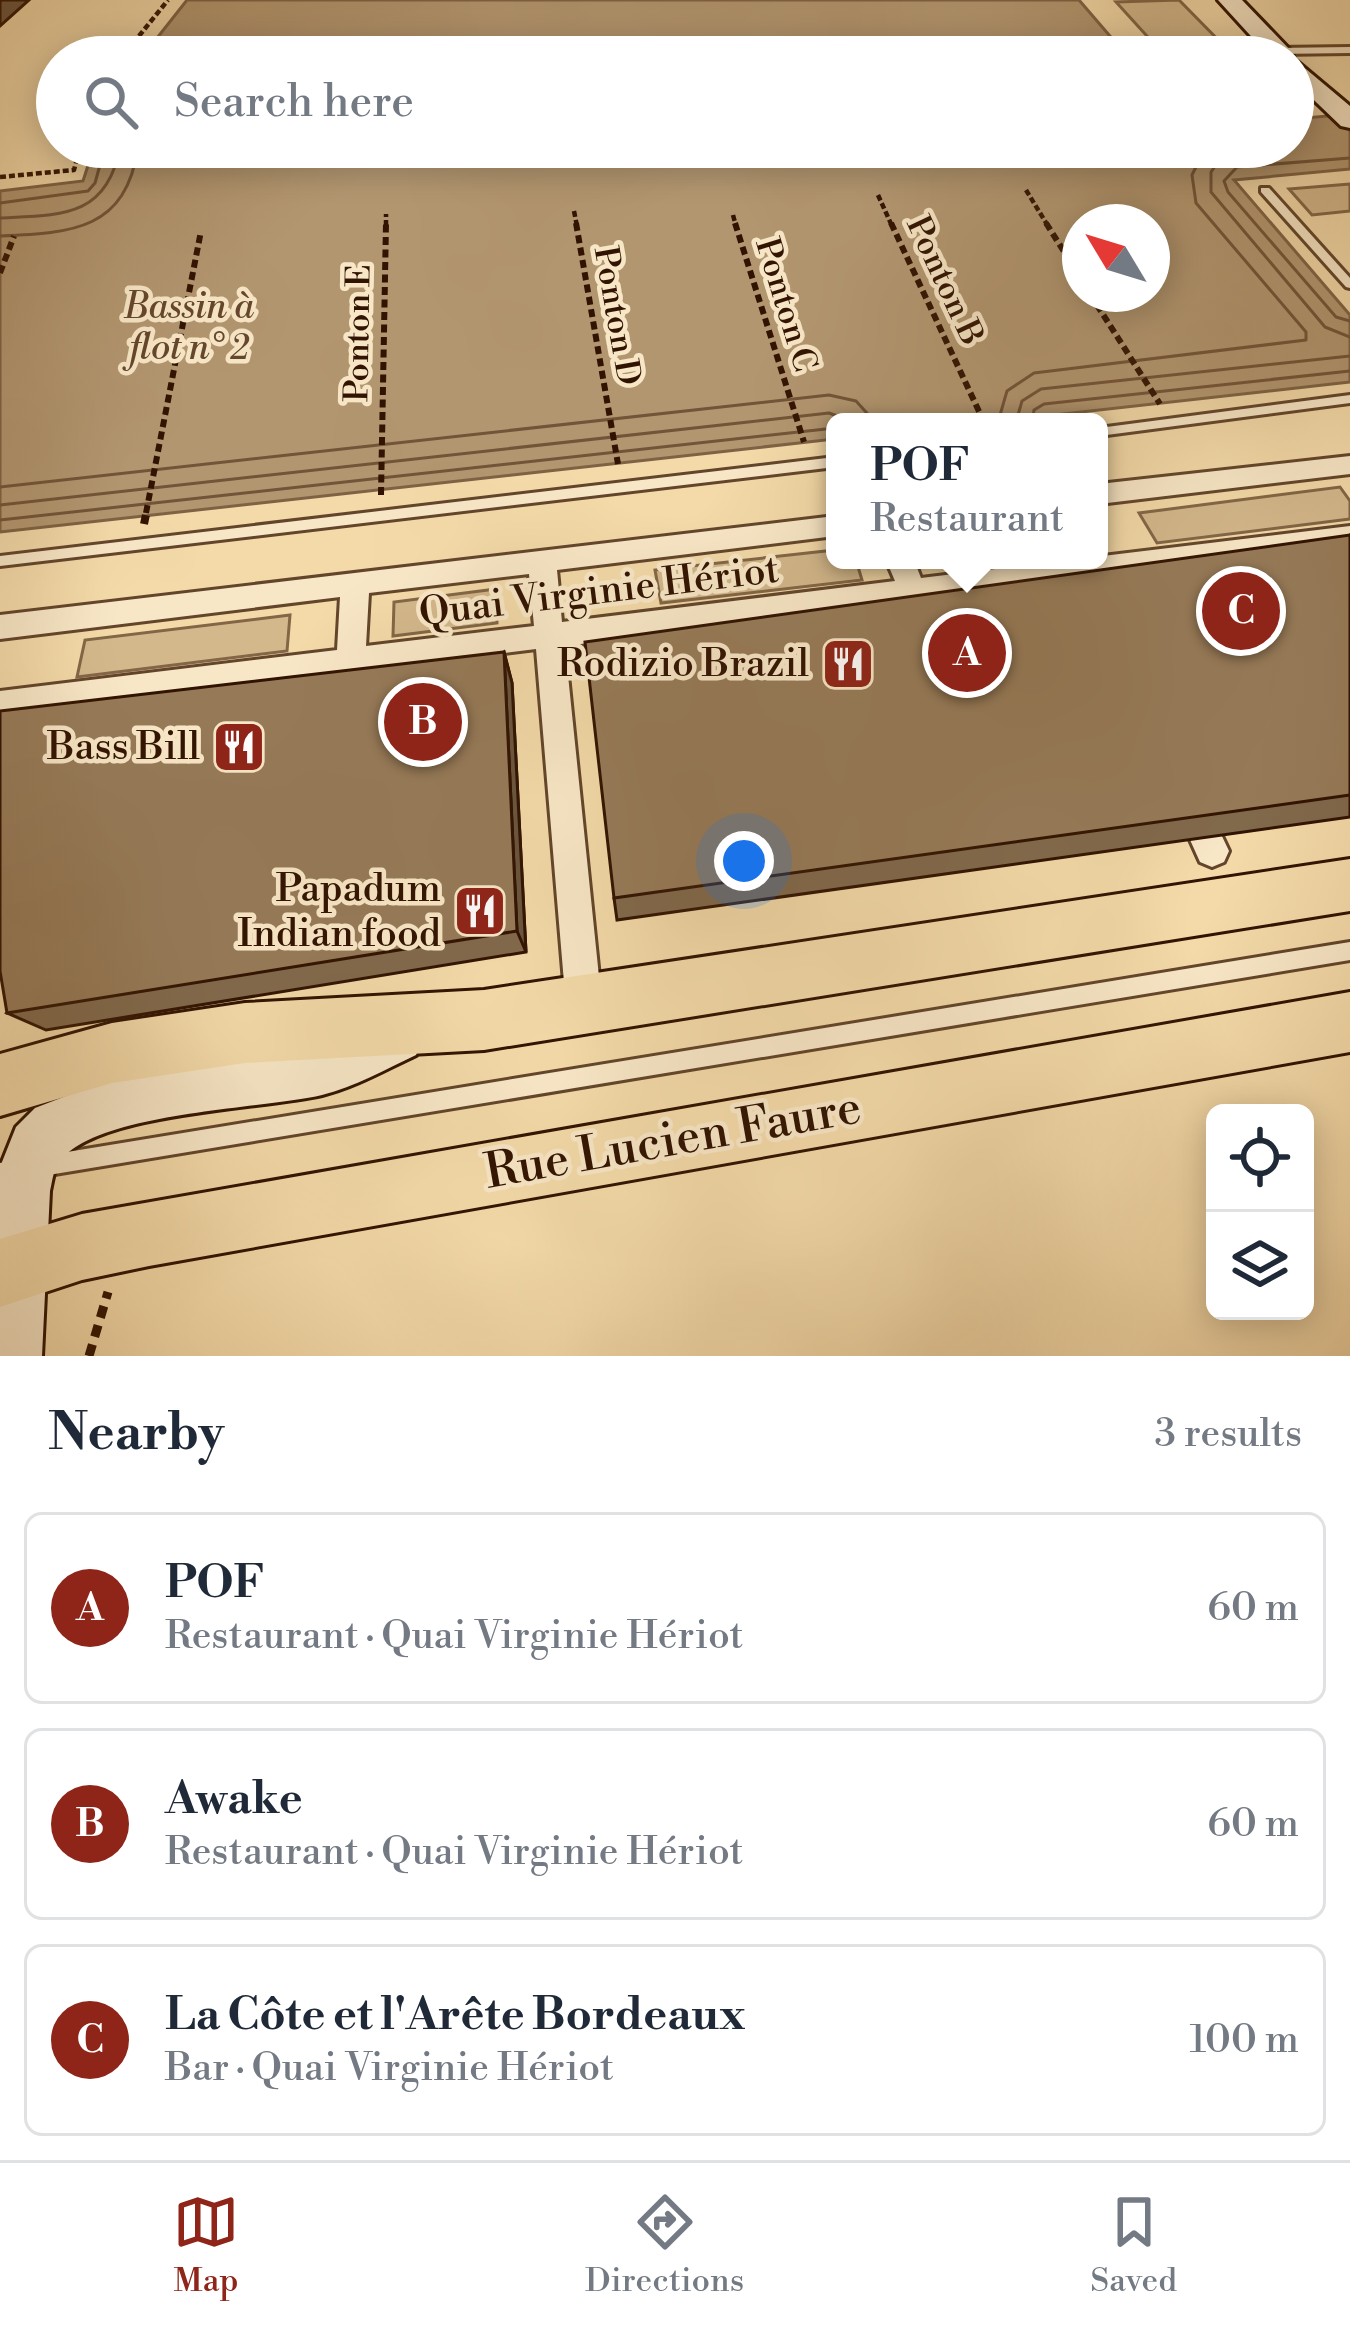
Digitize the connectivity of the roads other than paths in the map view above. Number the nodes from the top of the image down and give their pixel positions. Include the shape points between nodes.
1 (1228, 0) edge
2 (1263, 36) edge
3 (1350, 50) edge
4 (1314, 54) edge
5 (1314, 86) edge
6 (1347, 117) edge
7 (1265, 190) dead end
8 (1350, 285) edge
9 (1350, 399) edge
10 (1108, 431) edge
11 (826, 463) edge
12 (1347, 470) edge
13 (1108, 493) edge
14 (826, 527) edge
15 (1350, 536) edge
16 (542, 560) junction
17 (0, 561) edge
18 (904, 569) edge
19 (1079, 575) edge
20 (355, 583) junction
21 (913, 592) junction
22 (0, 627) edge
23 (550, 638) junction
24 (351, 662) junction
25 (0, 704) edge
26 (1171, 765) edge
27 (1212, 850) edge
28 (1350, 885) edge
29 (1350, 951) edge
30 (584, 1006) junction
31 (1350, 1022) edge
32 (426, 1025) junction
33 (0, 1085) edge
34 (15, 1170) edge
35 (4, 1267) edge
36 (11, 1356) edge

1 - 2 main road
3 - 4 lane
5 - 6 main road
7 - 8 lane
9 - 10 lane
11 - 17 lane
12 - 13 street
14 - 16 street, Quai Virginie Hériot
15 - 19 street, Quai Virginie Hériot
16 - 20 street, Quai Virginie Hériot
16 - 23 street
18 - 21 street
19 - 21 street, Quai Virginie Hériot
20 - 22 street, Quai Virginie Hériot
20 - 24 street
21 - 23 street, Quai Virginie Hériot
23 - 24 street, Quai Virginie Hériot
23 - 30 street
24 - 25 street, Quai Virginie Hériot
26 - 27 street
28 - 30 main road
29 - 34 lane
30 - 32 main road
31 - 35 main road, Rue Lucien Faure via 148,1233
32 - 33 main road via 244,1033 112,1053
32 - 34 main road via 325,1067 66,1117
34 - 35 main road
35 - 36 main road

